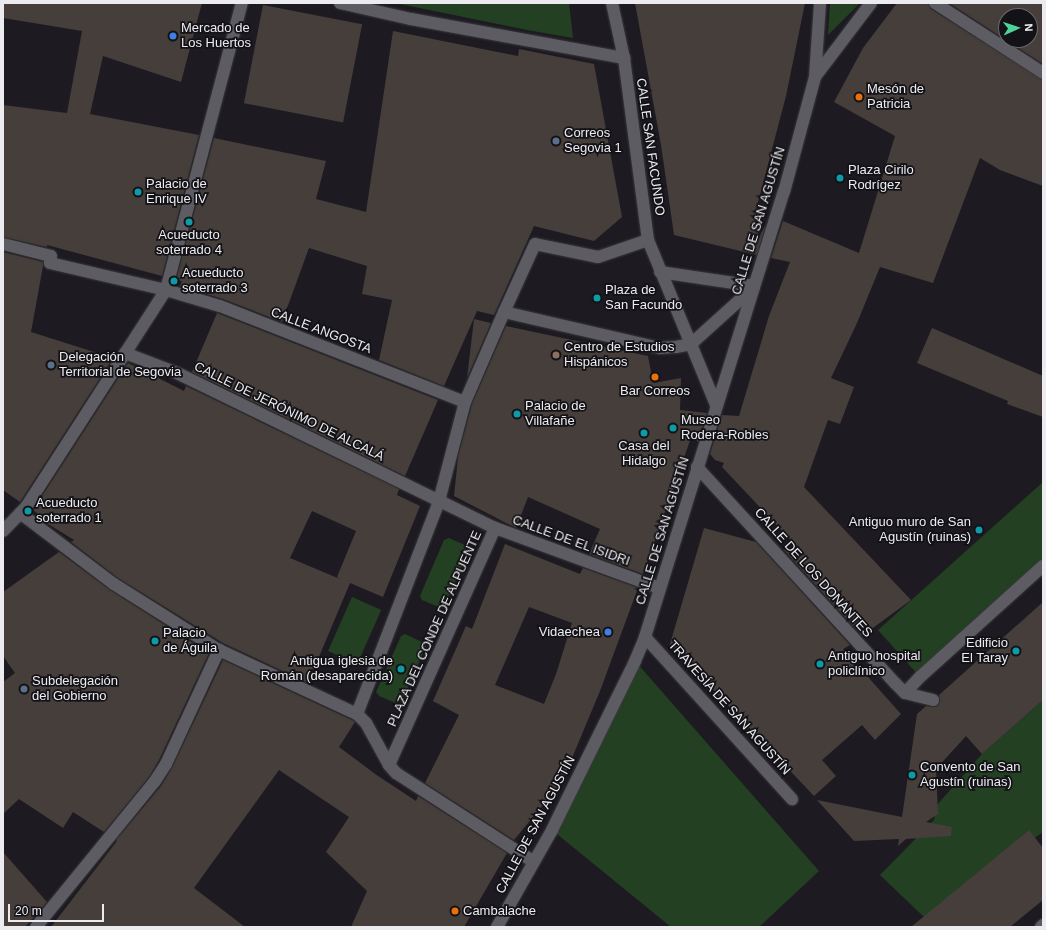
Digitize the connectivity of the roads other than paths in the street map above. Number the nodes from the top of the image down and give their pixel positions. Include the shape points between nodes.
1 (242, 3) edge
2 (340, 3) edge
3 (612, 3) edge
4 (820, 3) edge
5 (871, 3) edge
6 (935, 3) edge
7 (624, 58) junction
8 (1043, 73) edge
9 (814, 77) junction
10 (648, 240) junction
11 (8, 246) edge
12 (660, 272) junction
13 (754, 286) junction
14 (166, 290) junction
15 (504, 312) junction
16 (691, 344) junction
17 (125, 352) junction
18 (465, 402) junction
19 (716, 405) junction
20 (698, 467) junction
21 (439, 501) junction
22 (23, 510) junction
23 (495, 528) junction
24 (3, 531) edge
25 (1043, 566) edge
26 (659, 588) junction
27 (645, 637) junction
28 (219, 650) junction
29 (905, 693) junction
30 (933, 700) dead end
31 (357, 714) junction
32 (389, 765) junction
33 (792, 799) dead end
34 (534, 862) junction
35 (36, 927) edge
36 (497, 927) edge

1 - 14 street
2 - 7 street
3 - 7 street, CALLE SAN FACUNDO
4 - 9 street, CALLE DE SAN AGUSTÍN
5 - 9 street
6 - 8 street
7 - 10 street, CALLE SAN FACUNDO
9 - 13 street, CALLE DE SAN AGUSTÍN via 784,192
10 - 12 street
10 - 15 street via 598,257 535,244
11 - 14 street, CALLE ANGOSTA via 51,256 50,263
12 - 13 street
12 - 16 street
13 - 16 street
13 - 19 street, CALLE DE SAN AGUSTÍN
14 - 17 street
14 - 18 street, CALLE ANGOSTA via 220,306
15 - 16 street via 660,348
15 - 18 street
16 - 19 street
17 - 21 street, CALLE DE JERÓNIMO DE ALCALÁ via 177,373
17 - 22 street
18 - 21 street
19 - 20 street, CALLE DE SAN AGUSTÍN
20 - 26 street, CALLE DE SAN AGUSTÍN
20 - 29 street, CALLE DE LOS DONANTES
21 - 23 street, PLAZA DEL CONDE DE ALPUENTE
21 - 31 street
22 - 24 street
22 - 28 street via 114,584
23 - 26 street, CALLE DE EL ISIDRI
23 - 32 street, PLAZA DEL CONDE DE ALPUENTE
25 - 29 street
26 - 27 street, CALLE DE SAN AGUSTÍN
27 - 33 street, TRAVESÍA DE SAN AGUSTÍN
27 - 34 street, CALLE DE SAN AGUSTÍN
28 - 31 street
28 - 35 street via 166,764 155,781
29 - 30 street
31 - 32 street via 366,723
32 - 34 street via 401,776
34 - 36 street, CALLE DE SAN AGUSTÍN

